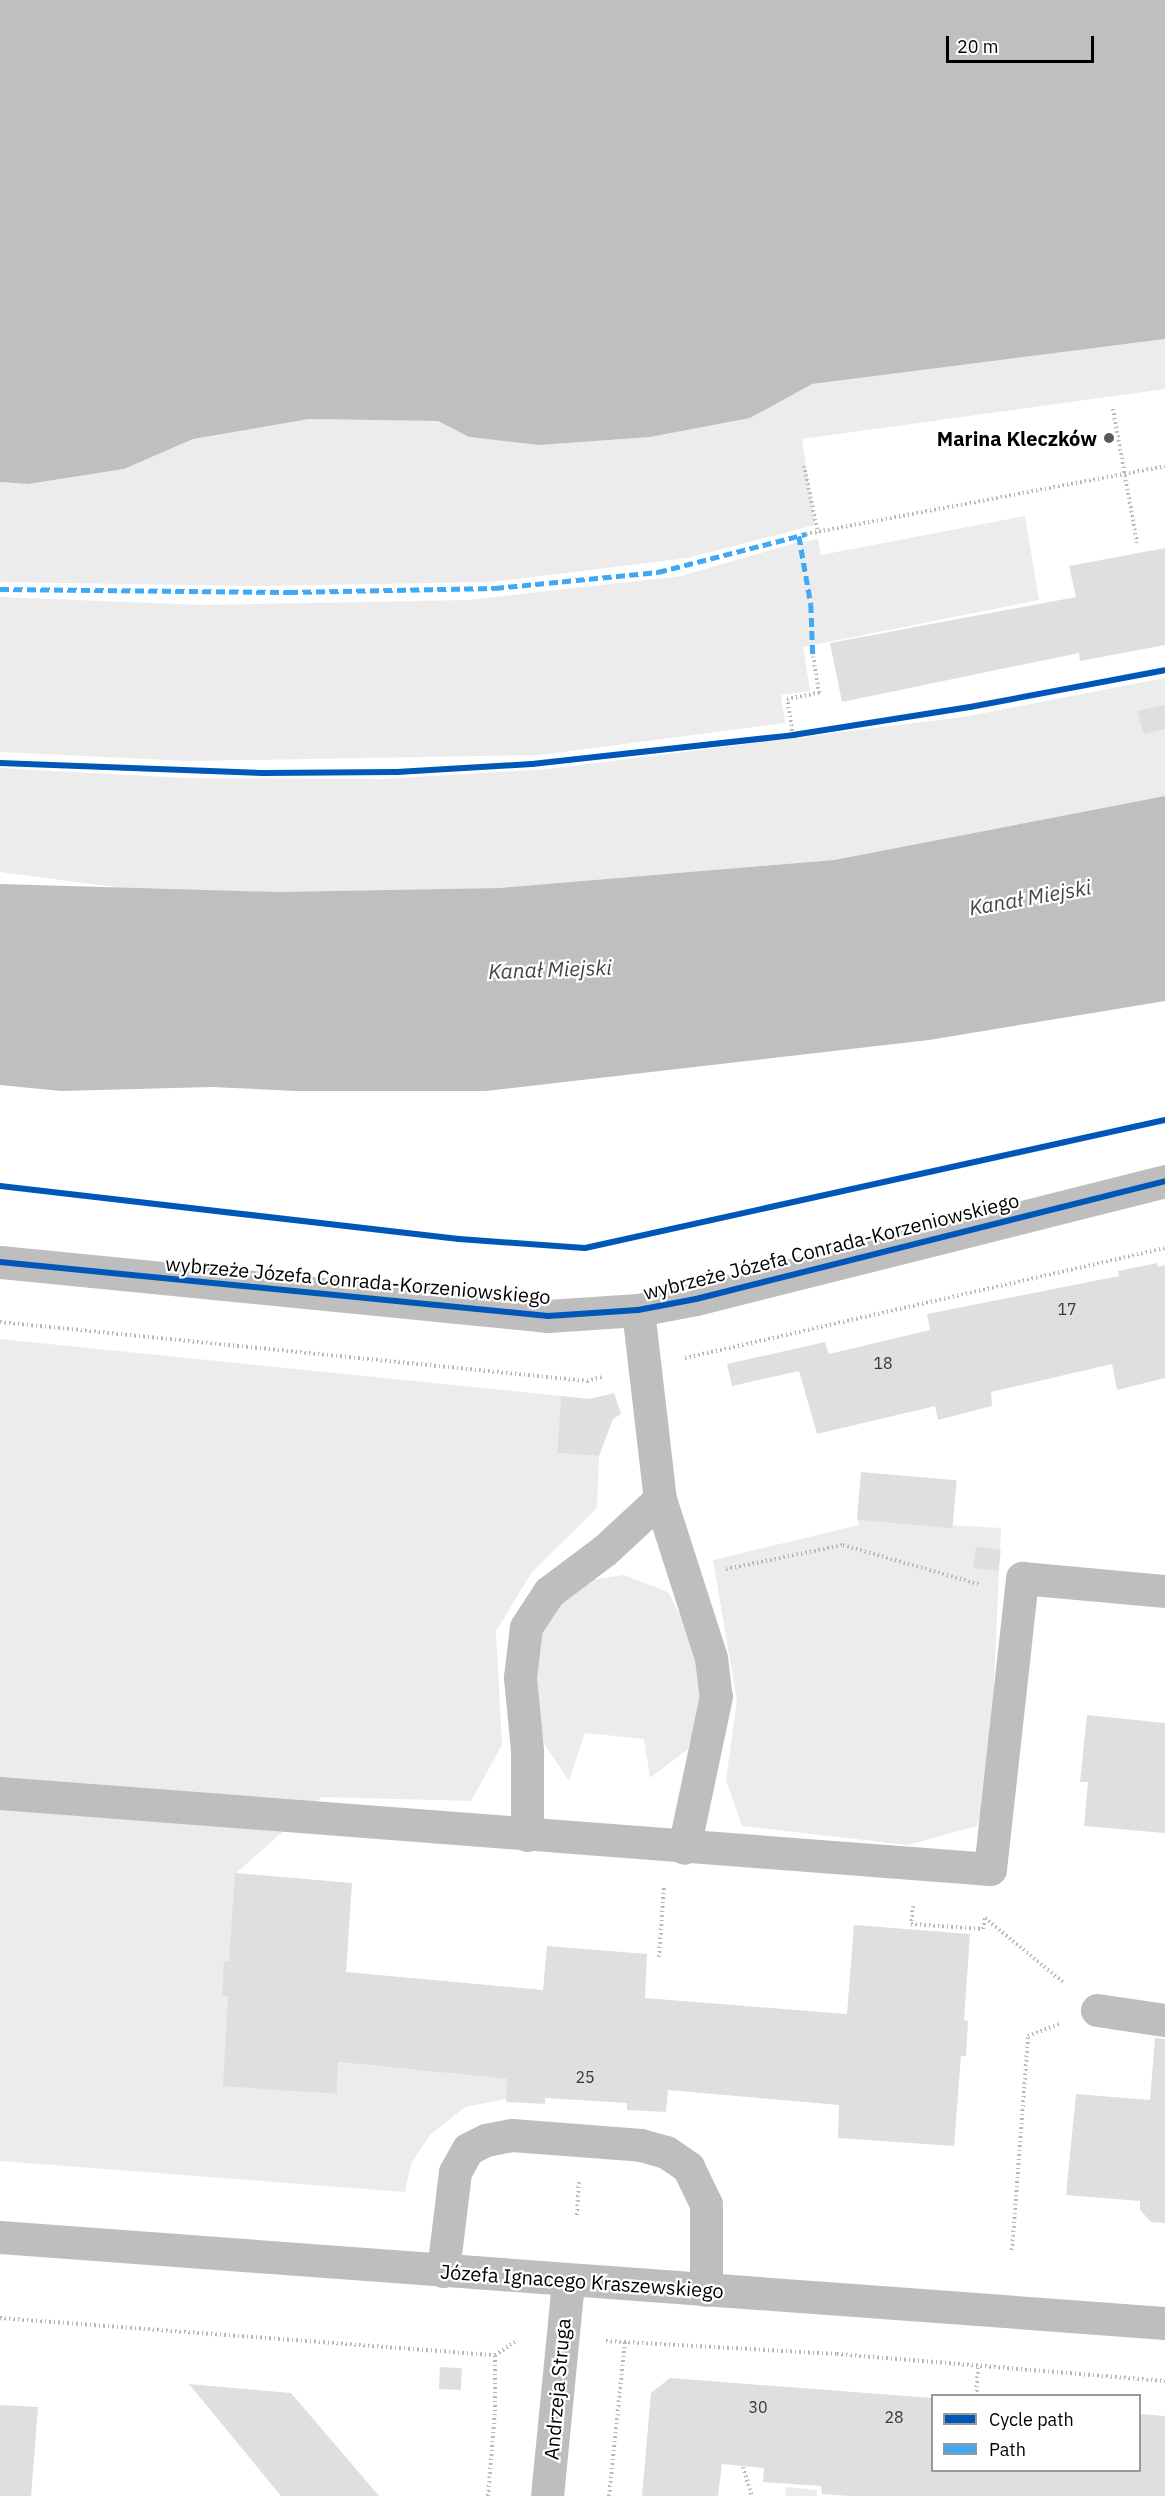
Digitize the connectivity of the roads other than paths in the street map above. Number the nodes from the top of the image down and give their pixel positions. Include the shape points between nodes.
1 (1165, 1181) edge
2 (0, 1262) edge
3 (638, 1310) junction
4 (660, 1499) junction
5 (1165, 1591) edge
6 (0, 1793) edge
7 (526, 1835) junction
8 (675, 1847) junction
9 (1097, 2010) road end
10 (1165, 2020) edge
11 (0, 2237) edge
12 (443, 2271) junction
13 (567, 2281) junction
14 (706, 2290) junction
15 (1165, 2323) edge
16 (547, 2496) edge

1 - 3 street, wybrzeże Józefa Conrada-Korzeniowskiego via 696,1299
2 - 3 street, wybrzeże Józefa Conrada-Korzeniowskiego via 548,1316
3 - 4 street
4 - 7 street via 605,1550 549,1592 525,1627 520,1677 527,1750
4 - 8 street via 711,1658 716,1696
5 - 8 street via 1022,1578 990,1869
6 - 7 street
7 - 8 street
9 - 10 street
11 - 12 street, Józefa Ignacego Kraszewskiego
12 - 13 street, Józefa Ignacego Kraszewskiego
12 - 14 street via 455,2172 468,2150 486,2140 524,2136 641,2145 666,2152 688,2167 706,2204
13 - 14 street, Józefa Ignacego Kraszewskiego
13 - 16 street, Andrzeja Struga
14 - 15 street, Józefa Ignacego Kraszewskiego

